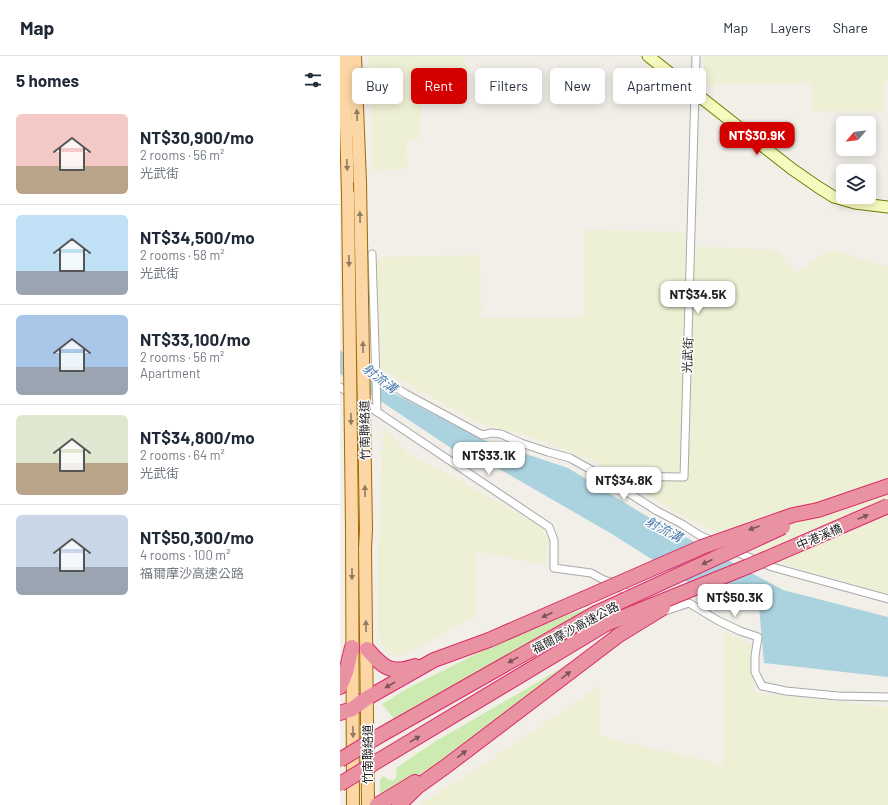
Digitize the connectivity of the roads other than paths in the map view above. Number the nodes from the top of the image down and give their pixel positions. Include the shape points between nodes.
1 (344, 56) edge
2 (355, 56) edge
3 (648, 56) edge
4 (696, 56) edge
5 (664, 68) edge
6 (696, 68) edge
7 (706, 101) edge
8 (695, 104) edge
9 (352, 135) junction
10 (344, 197) edge
11 (888, 207) edge
12 (372, 254) dead end
13 (375, 374) junction
14 (340, 387) edge
15 (377, 412) junction
16 (602, 476) junction
17 (888, 486) edge
18 (888, 506) edge
19 (818, 510) junction
20 (749, 566) junction
21 (888, 599) edge
22 (352, 647) junction
23 (367, 649) junction
24 (434, 660) junction
25 (340, 687) edge
26 (888, 697) edge
27 (367, 698) junction
28 (346, 711) edge
29 (340, 760) edge
30 (445, 767) junction
31 (340, 784) edge
32 (353, 805) edge
33 (368, 805) edge
34 (378, 805) edge
35 (399, 805) edge

1 - 9 main road, 竹南聯絡道
9 -> 2 main road, 竹南聯絡道
3 - 5 street
4 - 6 street, 光武街
7 - 11 street via 792,169 834,197 855,203
8 - 16 street, 光武街 via 684,477
9 -> 10 main road, 竹南聯絡道
23 -> 9 main road, 竹南聯絡道, bridge via 360,182
10 -> 22 main road, 竹南聯絡道, bridge via 352,528
12 - 13 street
13 - 15 street
13 - 16 street via 406,394 482,435 501,434 570,458
14 - 15 street
15 - 26 street via 548,527 554,540 554,568 591,573 618,584 650,617 689,603 717,620 758,637 755,672 762,686 838,696
16 - 21 street via 699,535 740,554 772,567
17 - 19 highway, 中港溪橋
20 -> 18 highway, 中港溪橋, bridge
19 -> 24 highway, bridge via 793,514 702,547 489,640
19 -> 29 highway, 福爾摩沙高速公路, bridge via 596,613
30 -> 20 highway, bridge via 619,635 676,602
31 -> 20 highway, 福爾摩沙高速公路, bridge via 606,624
22 - 25 highway
22 - 28 main road, 竹南聯絡道
23 - 24 highway via 380,663 395,670
23 - 27 main road, 竹南聯絡道
24 -> 27 highway
27 - 28 highway
27 - 33 main road, 竹南聯絡道
28 -> 32 main road, 竹南聯絡道
30 - 34 highway via 425,776
30 - 35 highway via 417,787

